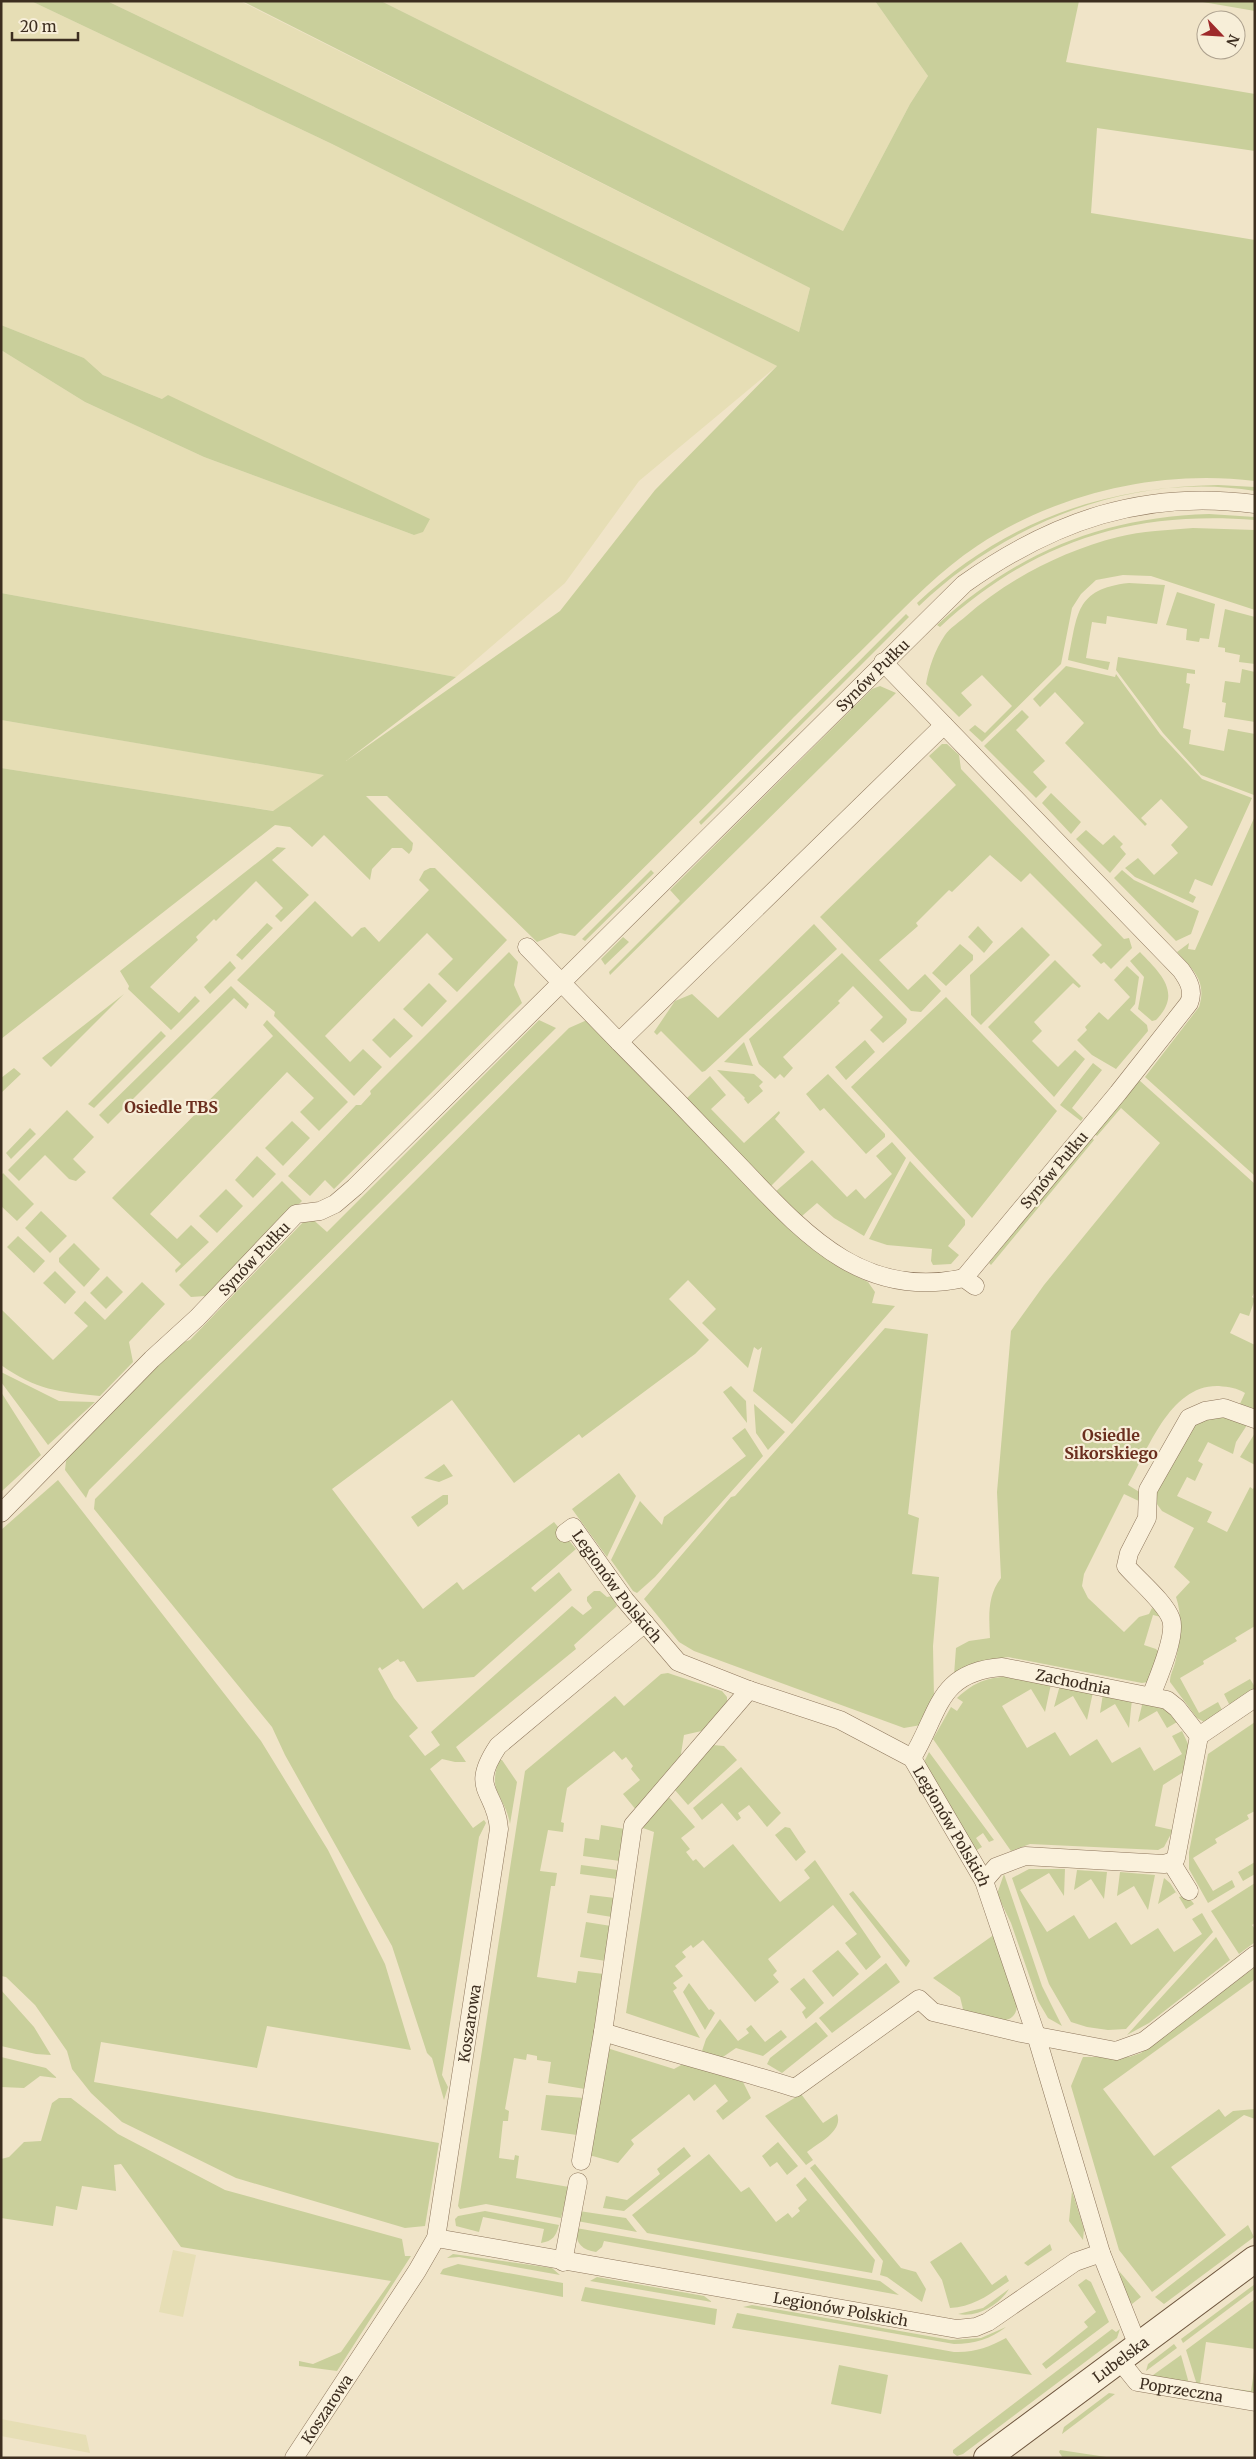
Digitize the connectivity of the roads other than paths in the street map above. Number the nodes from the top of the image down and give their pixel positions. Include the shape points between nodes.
1 (1255, 504) edge
2 (883, 662) junction
3 (944, 725) junction
4 (527, 947) dead end
5 (561, 983) junction
6 (619, 1042) junction
7 (1255, 1420) edge
8 (1, 1513) edge
9 (565, 1533) dead end
10 (645, 1623) junction
11 (749, 1690) junction
12 (1151, 1696) junction
13 (1255, 1698) edge
14 (1199, 1736) junction
15 (912, 1758) junction
16 (1171, 1862) junction
17 (984, 1881) junction
18 (1189, 1891) dead end
19 (1255, 1955) edge
20 (603, 2032) junction
21 (1036, 2036) junction
22 (581, 2161) dead end
23 (578, 2182) dead end
24 (436, 2238) junction
25 (1101, 2253) junction
26 (1255, 2259) edge
27 (563, 2262) junction
28 (1129, 2353) junction
29 (1255, 2402) edge
30 (294, 2458) edge
31 (987, 2458) edge

1 - 2 street, Synów Pułku via 1179,502 1134,506 1060,528 1011,552 964,584
2 - 3 street, Synów Pułku
2 - 5 street, Synów Pułku
3 - 6 street
3 - 6 street, Synów Pułku via 1187,978 1192,995 1135,1072 971,1277 944,1282 895,1279 858,1268 827,1250 794,1223
4 - 5 street
5 - 6 street
5 - 8 street, Synów Pułku via 342,1198 320,1211 296,1214 197,1318 152,1359
7 - 12 street via 1224,1408 1188,1418 1148,1490 1148,1518 1129,1553 1126,1566 1167,1610 1172,1621 1167,1655
9 - 10 street, Legionów Polskich via 573,1527 624,1600
10 - 11 street, Legionów Polskich via 678,1662
10 - 24 street, Koszarowa via 498,1746 485,1770 484,1785 498,1815 499,1829
11 - 15 street, Legionów Polskich via 840,1720
11 - 20 street via 634,1825
12 - 14 street, Zachodnia via 1167,1700 1178,1708
12 - 15 street, Zachodnia via 1002,1667 984,1669 968,1674 945,1692
13 - 14 street
14 - 16 street via 1176,1858
15 - 17 street, Legionów Polskich
16 - 17 street via 1024,1856 996,1867
16 - 18 street
17 - 21 street, Legionów Polskich
19 - 21 street via 1144,2041 1128,2049 1116,2051
20 - 21 street via 795,2088 920,1999 933,2012
20 - 22 street
21 - 25 street, Legionów Polskich
23 - 27 street
24 - 27 street, Legionów Polskich
24 - 30 street, Koszarowa
25 - 27 street, Legionów Polskich via 1075,2262 988,2322 957,2329
25 - 28 street, Legionów Polskich
26 - 28 main road, Lubelska
28 - 29 street, Poprzeczna via 1137,2382
28 - 31 main road, Lubelska

